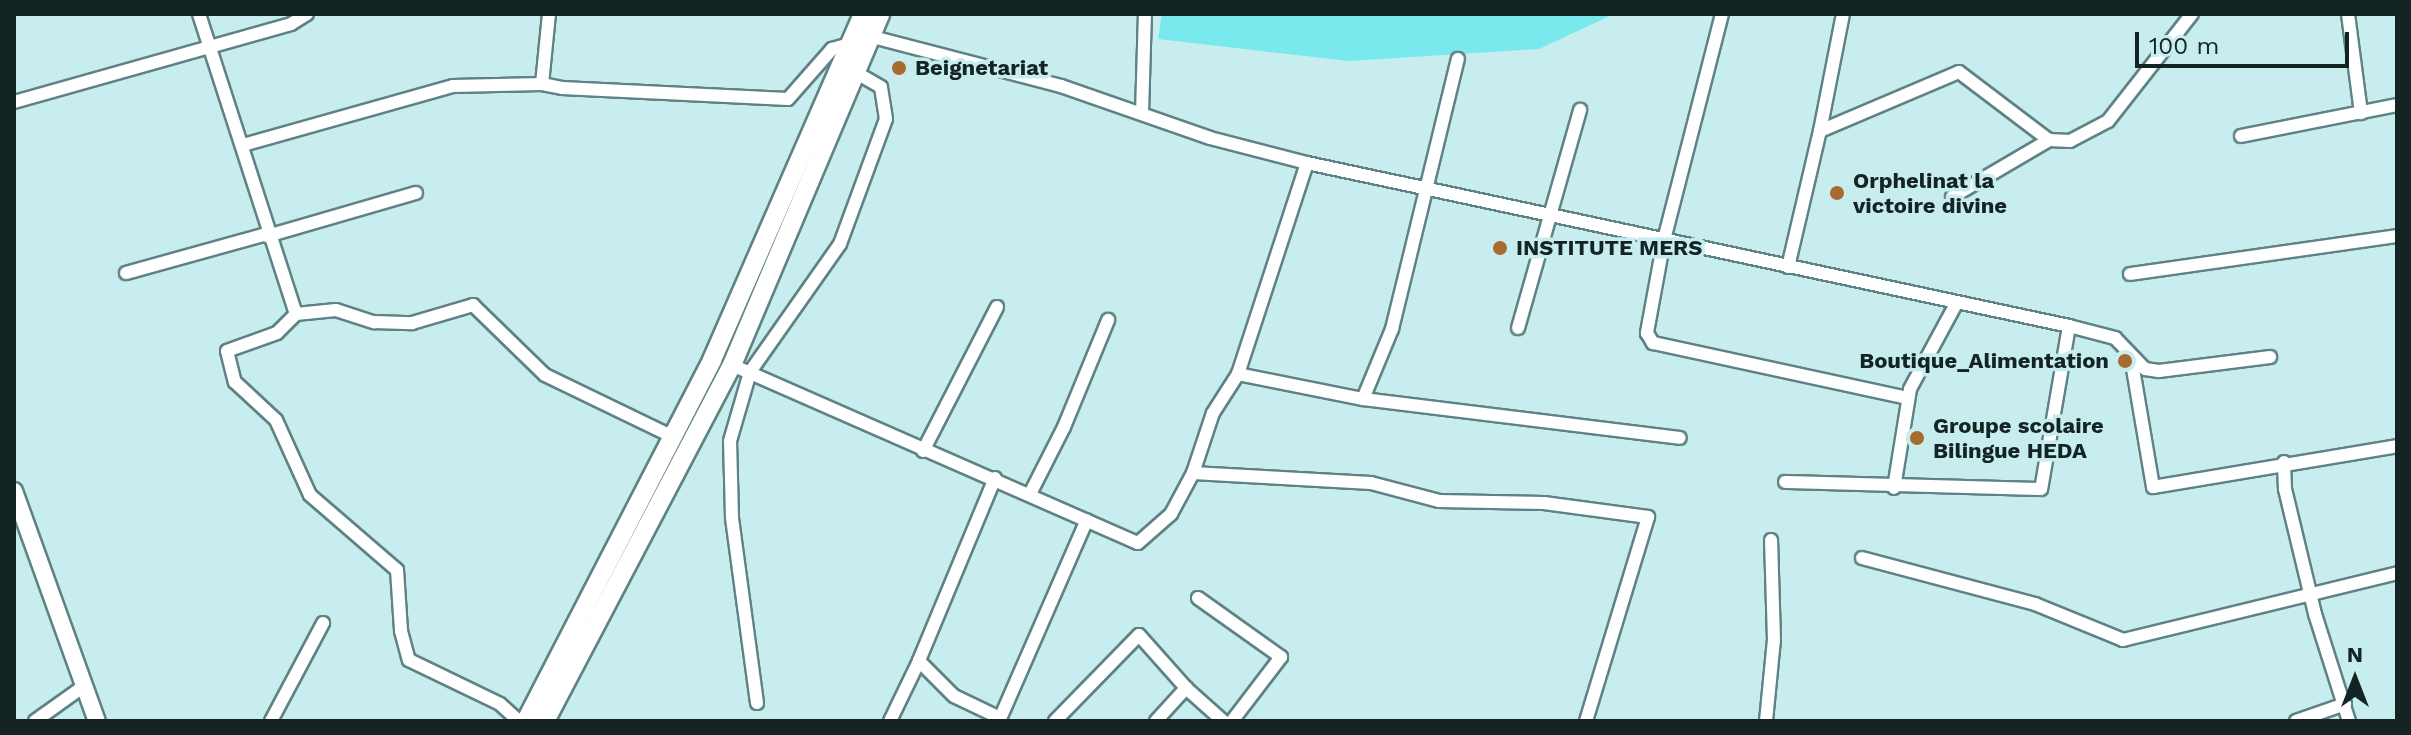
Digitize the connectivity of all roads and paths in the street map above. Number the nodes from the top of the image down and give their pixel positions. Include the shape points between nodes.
1 (199, 14) edge
2 (307, 14) edge
3 (549, 14) edge
4 (863, 14) edge
5 (880, 14) edge
6 (1145, 14) edge
7 (1722, 14) edge
8 (1843, 14) edge
9 (2192, 14) edge
10 (2348, 14) edge
11 (858, 37) junction
12 (208, 44) junction
13 (1458, 59) dead end
14 (855, 72) junction
15 (542, 84) junction
16 (14, 102) edge
17 (2397, 105) edge
18 (1580, 110) dead end
19 (1142, 113) junction
20 (2361, 113) junction
21 (1820, 131) junction
22 (2241, 136) dead end
23 (2049, 140) junction
24 (243, 145) junction
25 (1307, 163) junction
26 (1428, 187) junction
27 (416, 193) dead end
28 (1952, 197) dead end
29 (1554, 215) junction
30 (267, 235) junction
31 (2397, 236) edge
32 (1664, 240) junction
33 (1788, 267) junction
34 (126, 273) dead end
35 (2130, 274) dead end
36 (1956, 304) junction
37 (997, 307) dead end
38 (296, 314) junction
39 (1108, 320) dead end
40 (2069, 326) junction
41 (1518, 328) dead end
42 (2131, 357) junction
43 (2270, 357) dead end
44 (732, 365) junction
45 (750, 372) junction
46 (1238, 374) junction
47 (1908, 398) junction
48 (1363, 399) junction
49 (673, 437) junction
50 (1680, 438) dead end
51 (2397, 446) edge
52 (923, 451) junction
53 (2284, 462) junction
54 (1193, 473) junction
55 (995, 478) junction
56 (1785, 482) dead end
57 (1894, 488) junction
58 (14, 491) edge
59 (1030, 494) junction
60 (17, 509) edge
61 (1087, 520) junction
62 (1771, 540) dead end
63 (1862, 558) dead end
64 (2397, 573) edge
65 (2312, 595) junction
66 (1198, 598) dead end
67 (323, 623) dead end
68 (919, 661) junction
69 (84, 686) junction
70 (1186, 688) junction
71 (757, 703) dead end
72 (2345, 704) junction
73 (998, 719) edge
74 (35, 721) edge
75 (97, 721) edge
76 (271, 721) edge
77 (519, 721) edge
78 (526, 721) edge
79 (545, 721) edge
80 (890, 721) edge
81 (1055, 721) edge
82 (1156, 721) edge
83 (1223, 721) edge
84 (1232, 721) edge
85 (1586, 721) edge
86 (1766, 721) edge
87 (2296, 721) edge
88 (2349, 721) edge

1 - 12 street
2 - 12 street via 291,24
3 - 15 street
4 - 11 main road
5 - 11 main road
6 - 19 street
7 - 32 street
8 - 21 street
9 - 23 street via 2108,121 2070,141
10 - 20 street
11 - 14 main road
11 - 15 street via 832,49 788,99 636,94
11 - 19 street via 990,65
11 - 49 main road
12 - 16 street
12 - 24 street
13 - 26 street
14 - 44 main road
14 - 45 street via 881,87 886,119 840,244
15 - 24 street via 453,86
17 - 20 street
18 - 29 street
19 - 25 street via 1210,138
20 - 22 street
21 - 23 street via 1959,72
21 - 33 street
23 - 28 street
24 - 30 street
25 - 26 street
25 - 46 street
26 - 29 street
26 - 48 street via 1389,338
27 - 30 street
29 - 32 street
29 - 41 street
30 - 34 street
30 - 38 street
31 - 35 street
32 - 33 street
32 - 47 street via 1647,333 1653,343
33 - 36 street
36 - 40 street
36 - 47 street
37 - 52 street
38 - 49 street via 336,310 374,322 412,323 473,305 545,375
38 - 77 street via 277,333 227,351 235,382 276,420 310,495 397,570 401,631 409,660 500,704
39 - 59 street
40 - 42 street via 2115,338
40 - 57 street via 2041,489
42 - 43 street via 2145,369 2159,371
42 - 53 street via 2153,487
44 - 45 street
44 - 79 main road
45 - 52 street
45 - 71 street via 730,441 732,517
46 - 48 street
46 - 54 street via 1213,413
47 - 57 street
48 - 50 street
49 - 78 main road
51 - 53 street
52 - 55 street
53 - 65 street via 2285,489
54 - 61 street via 1171,514 1138,543
54 - 85 street via 1371,483 1439,501 1544,503 1648,517
55 - 59 street
55 - 68 street
56 - 57 street
58 - 60 street
59 - 61 street
60 - 69 street
61 - 73 street
62 - 86 street via 1774,640
63 - 65 street via 2035,604 2123,640
64 - 65 street
65 - 72 street
66 - 84 street via 1281,657
67 - 76 street
68 - 73 street via 954,696
68 - 80 street
69 - 74 street
69 - 75 street
70 - 81 street via 1139,635
70 - 82 street
70 - 83 street
72 - 87 street
72 - 88 street

